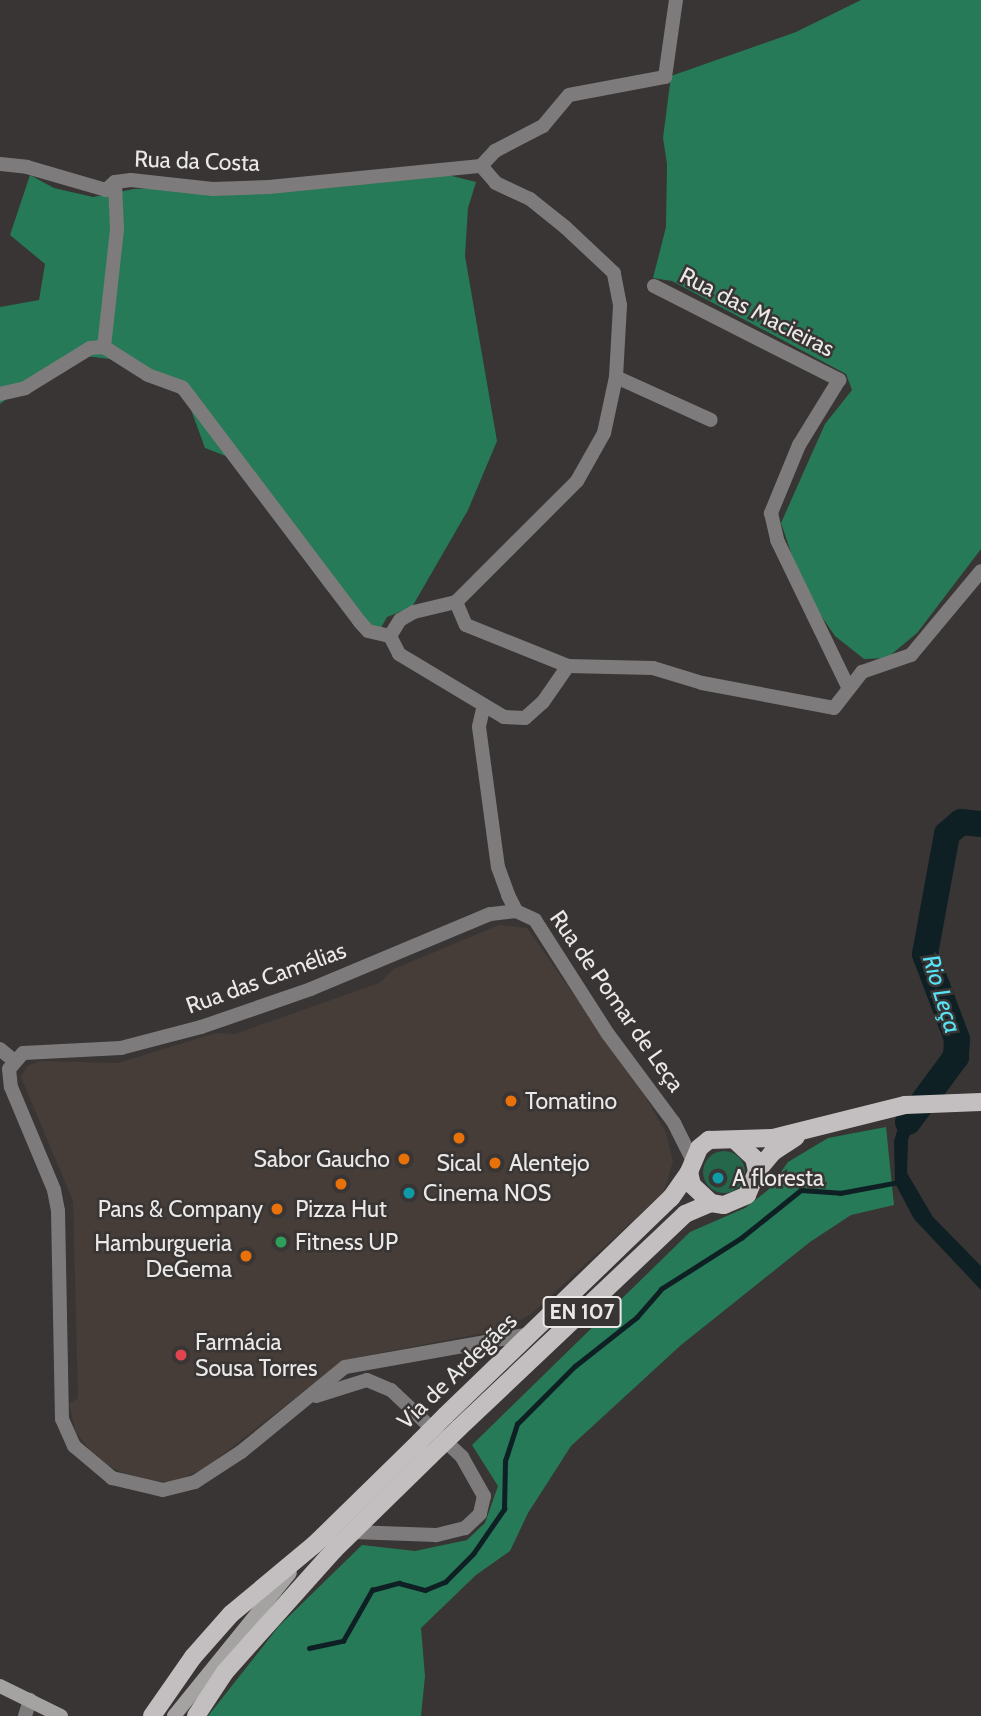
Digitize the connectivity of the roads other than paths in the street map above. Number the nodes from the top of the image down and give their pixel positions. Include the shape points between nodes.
1 (676, 0) edge
2 (0, 164) edge
3 (481, 166) junction
4 (115, 182) junction
5 (654, 286) dead end
6 (104, 347) junction
7 (616, 377) junction
8 (0, 394) edge
9 (711, 419) dead end
10 (981, 571) edge
11 (456, 602) junction
12 (390, 635) junction
13 (568, 666) junction
14 (849, 688) junction
15 (483, 709) junction
16 (516, 911) junction
17 (0, 1049) edge
18 (18, 1056) junction
19 (977, 1102) edge
20 (815, 1127) junction
21 (735, 1140) junction
22 (691, 1166) junction
23 (757, 1171) junction
24 (711, 1203) junction
25 (530, 1334) junction
26 (308, 1399) junction
27 (352, 1532) junction
28 (315, 1544) junction
29 (334, 1550) junction
30 (234, 1637) junction
31 (0, 1686) edge
32 (30, 1700) junction
33 (25, 1716) edge
34 (61, 1716) edge
35 (152, 1716) edge
36 (174, 1716) edge
37 (196, 1716) edge

1 - 3 street via 665,78 569,95 542,126 495,150
2 - 4 street, Rua da Costa via 27,167 106,190
3 - 4 street, Rua da Costa via 269,187 213,189
3 - 7 street via 496,183 530,199 593,249 619,284
4 - 6 street via 117,230
5 - 14 street, Rua das Macieiras via 839,380 799,445 771,513 777,540
6 - 8 street via 90,348 25,388
6 - 12 street via 148,375 183,388 359,621 368,631
7 - 9 street
7 - 11 street via 604,433 589,465 501,562
10 - 14 street via 911,655 862,672
11 - 12 street via 414,612 400,620
11 - 13 street via 466,625
12 - 15 street via 399,654
13 - 14 street via 653,668 702,683 834,708
13 - 15 street via 525,718 503,717
15 - 16 street, Rua de Pomar de Leça via 479,727 498,867
16 - 18 street, Rua das Camélias via 490,914 311,989 201,1027 121,1048
16 - 22 street, Rua de Pomar de Leça via 535,920 608,1034 674,1123
17 - 18 street
18 - 26 street via 9,1069 11,1087 49,1177 58,1212 62,1419 75,1446 112,1478 163,1490 195,1482
19 - 20 main road, Via de Ardegães / EN 107 via 875,1109
20 - 21 main road, Via de Ardegães / EN 107 via 773,1138
20 - 23 main road, Via de Ardegães / EN 107 via 773,1152
21 - 22 main road, Via de Ardegães / EN 107 via 709,1140
21 - 23 main road via 754,1158
22 - 24 main road via 692,1185
22 - 25 main road, Via de Ardegães / EN 107 via 671,1198
23 - 24 main road, Via de Ardegães / EN 107 via 754,1184 737,1202
24 - 27 main road, Via de Ardegães / EN 107, bridge via 685,1214
25 - 26 street via 345,1367
25 - 28 main road, Via de Ardegães / EN 107, bridge
26 - 27 street via 367,1380 391,1390 462,1457 485,1496 480,1514 465,1528 436,1535
27 - 29 main road, Via de Ardegães / EN 107
28 - 30 main road, Via de Ardegães / EN 107
28 - 35 main road, Via de Ardegães / EN 107 via 231,1614 178,1676
29 - 30 main road, Via de Ardegães / EN 107
29 - 37 main road, Via de Ardegães / EN 107 via 225,1672
30 - 36 main road, EN 107
31 - 32 main road
32 - 33 street
32 - 34 main road

